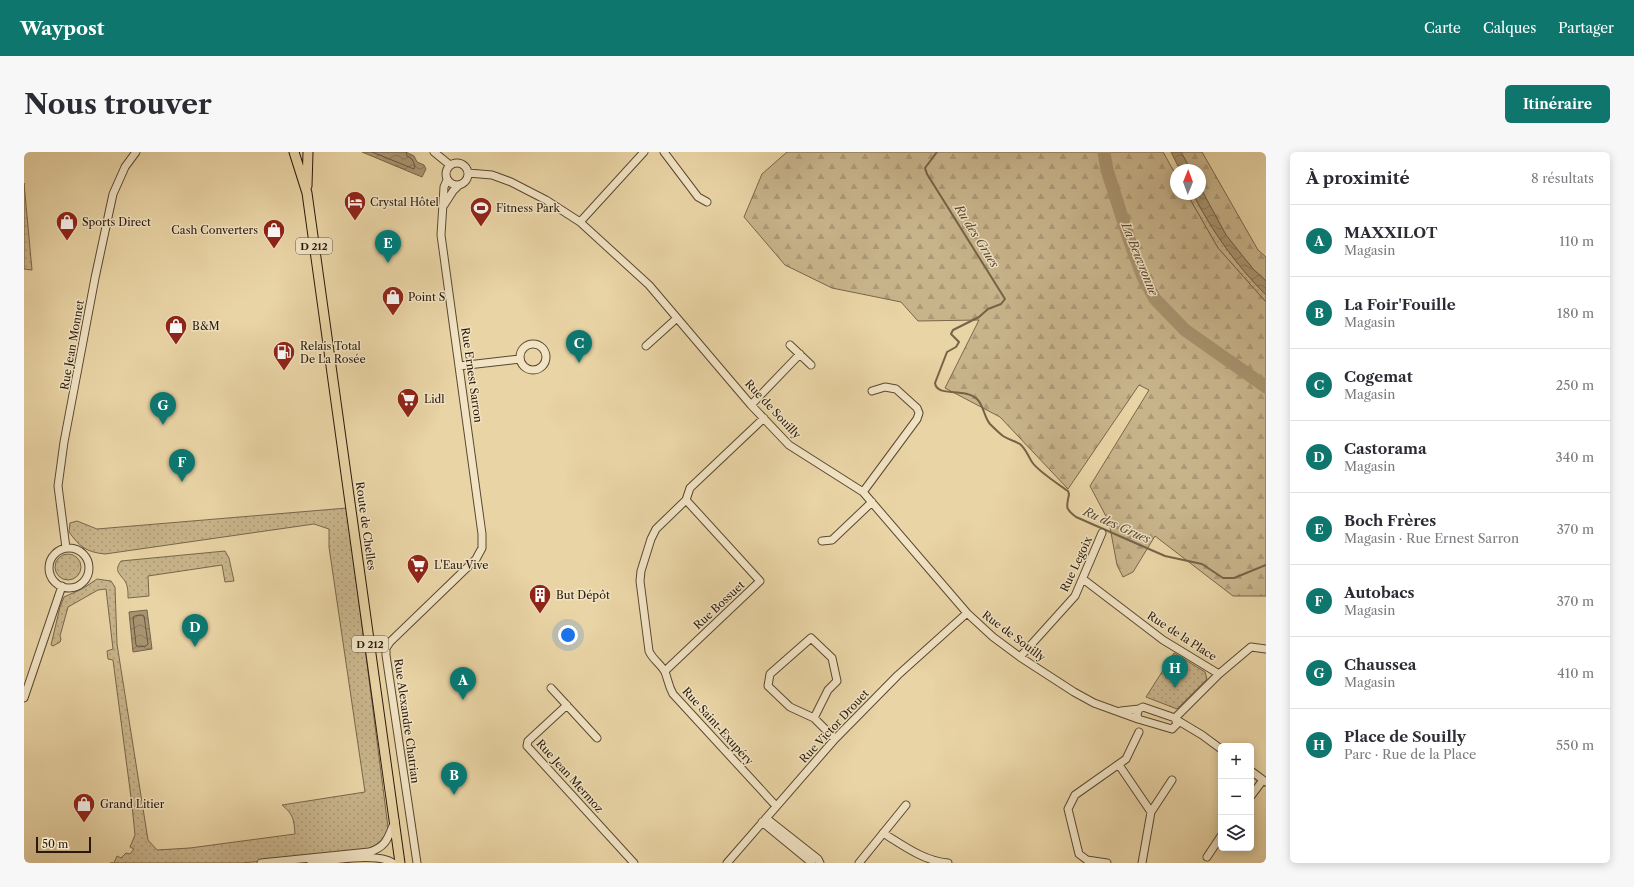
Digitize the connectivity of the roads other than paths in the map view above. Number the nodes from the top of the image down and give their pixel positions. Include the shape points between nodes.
1 (136, 152) edge
2 (294, 152) edge
3 (308, 152) edge
4 (434, 152) edge
5 (644, 152) edge
6 (664, 152) edge
7 (450, 165) junction
8 (468, 173) junction
9 (447, 180) junction
10 (459, 185) junction
11 (307, 193) junction
12 (707, 202) dead end
13 (444, 205) junction
14 (580, 222) junction
15 (678, 318) junction
16 (790, 345) dead end
17 (646, 346) dead end
18 (800, 354) junction
19 (520, 359) dead end
20 (811, 365) dead end
21 (459, 366) junction
22 (872, 391) dead end
23 (751, 405) junction
24 (764, 418) junction
25 (863, 492) junction
26 (686, 500) junction
27 (872, 502) junction
28 (1102, 532) dead end
29 (822, 541) dead end
30 (66, 548) junction
31 (482, 548) joint
32 (1083, 579) junction
33 (62, 586) junction
34 (967, 613) junction
35 (1266, 649) edge
36 (1020, 657) junction
37 (665, 671) junction
38 (1219, 674) junction
39 (551, 688) dead end
40 (24, 698) edge
41 (567, 705) junction
42 (1139, 709) junction
43 (1119, 711) junction
44 (814, 718) junction
45 (1176, 719) junction
46 (1142, 720) junction
47 (1172, 730) junction
48 (1194, 731) junction
49 (597, 738) dead end
50 (834, 739) junction
51 (1218, 747) edge
52 (1119, 765) junction
53 (1254, 773) edge
54 (1172, 780) dead end
55 (1265, 781) edge
56 (1254, 793) edge
57 (906, 804) dead end
58 (776, 806) junction
59 (1151, 812) junction
60 (764, 820) junction
61 (395, 821) junction
62 (883, 833) junction
63 (1218, 841) edge
64 (1207, 858) dead end
65 (261, 863) edge
66 (305, 863) edge
67 (393, 863) edge
68 (400, 863) edge
69 (417, 863) edge
70 (634, 863) edge
71 (727, 863) edge
72 (812, 863) edge
73 (820, 863) edge
74 (859, 863) edge
75 (948, 863) edge
76 (1107, 863) edge
77 (1142, 863) edge

1 - 30 street, Rue Jean Monnet via 125,167 113,194 64,442 58,486
2 - 11 main road, D 212
3 - 11 main road, D 212
4 - 7 street
5 - 14 street
6 - 12 street via 698,197
7 - 8 street via 456,162 463,164
7 - 9 street via 446,170
8 - 10 street via 467,179
8 - 14 street, Rue de Souilly via 492,175 511,182
9 - 10 street
9 - 13 street, Rue Ernest Sarron via 444,187
10 - 13 street, Rue Ernest Sarron
11 - 61 main road, Route de Chelles / D 212
13 - 21 street, Rue Ernest Sarron via 441,235
14 - 15 street, Rue de Souilly via 649,286
15 - 17 street
15 - 23 street, Rue de Souilly
16 - 18 street
18 - 20 street
18 - 23 street
19 - 21 street
21 - 31 street, Rue Ernest Sarron
22 - 25 street via 886,387 896,389 917,408 919,413
23 - 24 street, Rue de Souilly
24 - 25 street, Rue de Souilly via 789,445
24 - 26 street, Rue Saint-Exupéry via 690,488
25 - 27 street, Rue de Souilly
26 - 37 street, Rue Saint-Exupéry via 656,529 641,572 649,650
26 - 37 street, Rue Bossuet via 760,582
27 - 29 street via 832,540
27 - 34 street, Rue de Souilly
28 - 32 street, Rue Legoix
30 - 33 street via 52,557 49,567 52,579
30 - 33 street via 81,552 87,560 88,569 85,579 80,584 74,587
31 - 69 street, Rue Alexandre Chatrian via 476,559 386,648
32 - 36 street, Rue Legoix via 1075,596
32 - 38 street, Rue de la Place via 1163,640
33 - 40 street
34 - 36 street, Rue de Souilly
34 - 50 street, Rue Victor Drouet via 898,675
35 - 38 street via 1250,648
36 - 43 street, Rue de Souilly via 1094,703
37 - 58 street, Rue Saint-Exupéry via 673,694
38 - 45 street, Rue de la Place
39 - 41 street
41 - 49 street
41 - 70 street, Rue Jean Mermoz via 528,741 527,746
42 - 43 street
42 - 45 street via 1143,707
42 - 46 street via 1137,714
43 - 46 street, Rue de Souilly
44 - 44 street via 790,706 768,686 770,674 811,638 832,658 837,681 828,690
44 - 50 street
45 - 47 street, Rue de la Place via 1177,724
45 - 48 street
46 - 47 street, Rue de Souilly
46 - 52 street via 1140,731 1126,759
47 - 48 street, Rue de Souilly
48 - 51 street
50 - 58 street, Rue Victor Drouet
52 - 59 street
52 - 76 street via 1075,794 1068,809 1079,854 1087,860
53 - 55 street
54 - 59 street
55 - 56 street
57 - 62 street
58 - 60 street, Rue Victor Drouet
59 - 77 street
60 - 71 street, Rue Victor Drouet
60 - 72 street
60 - 73 street
61 - 65 street via 387,841 377,850
61 - 68 main road, Route de Chelles / D 212
62 - 74 street
62 - 75 street via 921,856 935,862
63 - 64 street
66 - 67 street via 370,857 383,858

